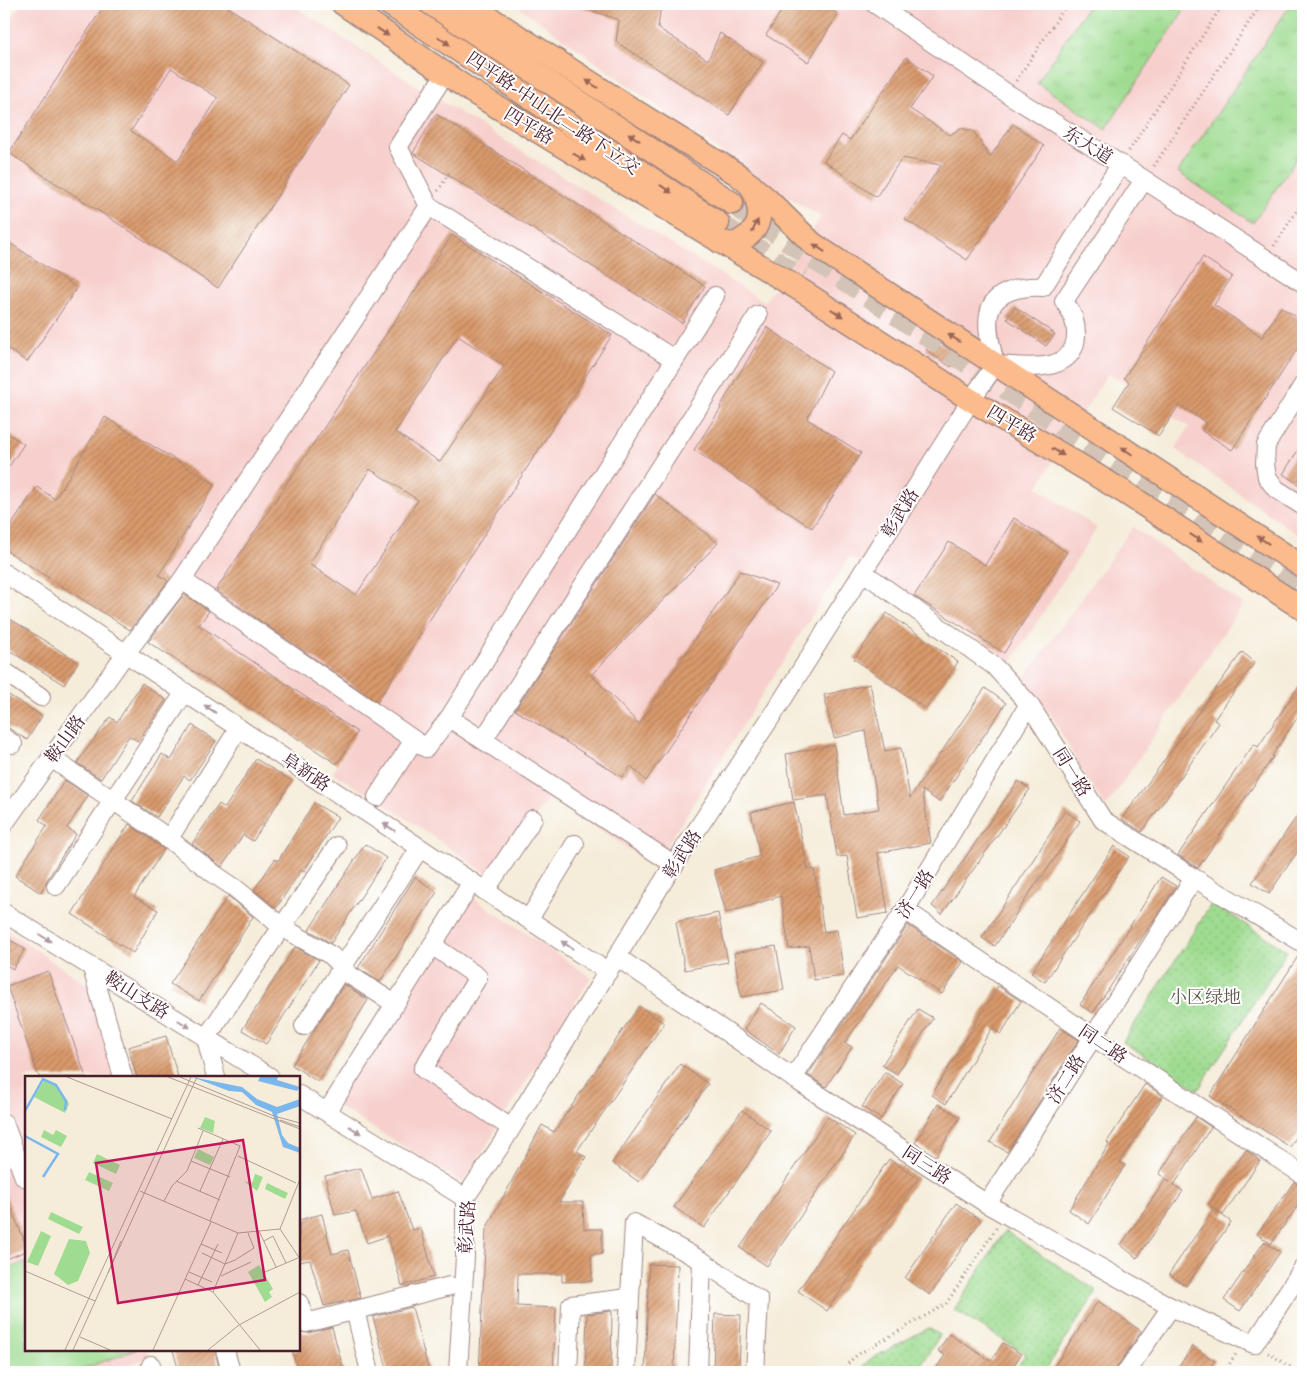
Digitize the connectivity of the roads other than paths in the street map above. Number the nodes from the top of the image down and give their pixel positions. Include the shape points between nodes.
1 (343, 4) edge
2 (389, 4) edge
3 (431, 4) edge
4 (468, 4) edge
5 (875, 4) edge
6 (445, 74) junction
7 (1120, 165) junction
8 (1144, 180) junction
9 (752, 185) junction
10 (732, 203) tunnel mouth
11 (429, 206) junction
12 (719, 232) junction
13 (1303, 283) edge
14 (1043, 288) junction
15 (715, 296) dead end
16 (1064, 301) junction
17 (758, 315) dead end
18 (674, 359) junction
19 (995, 365) junction
20 (1303, 384) edge
21 (971, 400) junction
22 (1303, 506) edge
23 (1303, 567) edge
24 (863, 572) junction
25 (4, 573) edge
26 (182, 580) junction
27 (1303, 610) edge
28 (126, 653) junction
29 (4, 672) edge
30 (185, 692) junction
31 (41, 697) dead end
32 (1029, 704) junction
33 (449, 718) junction
34 (239, 728) junction
35 (414, 740) junction
36 (483, 740) junction
37 (51, 758) junction
38 (378, 797) dead end
39 (113, 801) junction
40 (533, 818) dead end
41 (5, 821) edge
42 (168, 840) junction
43 (575, 844) dead end
44 (337, 846) dead end
45 (420, 848) junction
46 (675, 865) junction
47 (1194, 878) junction
48 (56, 886) dead end
49 (479, 886) junction
50 (905, 910) junction
51 (4, 913) edge
52 (528, 919) junction
53 (282, 927) junction
54 (1303, 943) edge
55 (432, 945) junction
56 (612, 964) junction
57 (92, 968) junction
58 (342, 968) junction
59 (395, 1004) junction
60 (304, 1026) dead end
61 (1093, 1037) junction
62 (206, 1038) junction
63 (123, 1076) edge
64 (216, 1076) edge
65 (268, 1076) edge
66 (792, 1078) junction
67 (300, 1096) edge
68 (327, 1112) junction
69 (4, 1123) edge
70 (511, 1128) junction
71 (1303, 1175) edge
72 (24, 1177) dead end
73 (465, 1198) junction
74 (987, 1204) junction
75 (702, 1261) junction
76 (1303, 1268) edge
77 (450, 1286) dead end
78 (630, 1298) junction
79 (1171, 1307) junction
80 (300, 1310) edge
81 (355, 1310) junction
82 (302, 1324) edge
83 (224, 1351) edge
84 (231, 1372) edge
85 (370, 1372) edge
86 (458, 1372) edge
87 (568, 1372) edge
88 (626, 1372) edge
89 (698, 1372) edge
90 (754, 1372) edge
91 (1126, 1372) edge

1 -> 6 main road, 四平路
2 -> 12 main road, 四平路-中山北二路下立交
10 -> 3 main road, 四平路-中山北二路下立交
9 -> 4 main road
5 - 7 street, 东大道
6 - 11 street via 398,147
6 -> 12 main road, 四平路
7 - 8 street, 东大道
7 - 14 street
8 - 13 street, 东大道
8 - 16 street
12 -> 9 main road via 734,244 751,234 757,226 760,212
19 -> 9 main road via 813,244
11 - 18 street
11 - 26 street, 鞍山路
12 -> 21 main road, 四平路 via 807,294
14 - 16 street
14 - 19 street via 1012,290 996,299 989,313
15 - 18 street
16 - 19 street via 1071,310 1077,329 1075,347 1066,360 1049,366
17 - 36 street
18 - 33 street
19 - 21 street, 彰武路
23 -> 19 main road
20 - 22 street via 1266,445 1265,464 1267,477 1276,489
21 - 24 street, 彰武路
21 -> 27 main road, 四平路 via 1124,492
24 - 32 street, 同一路 via 994,666
24 - 46 street, 彰武路
25 - 28 street, 阜新路
26 - 28 street, 鞍山路
26 - 35 street
28 - 30 street, 阜新路
28 - 37 street, 鞍山路
29 - 31 street
34 -> 30 street, 阜新路
30 - 39 street
32 - 47 street, 同一路 via 1103,820
32 - 50 street, 济一路
33 - 35 street via 426,748
33 - 36 street
34 - 42 street
45 -> 34 street, 阜新路
35 - 38 street
36 - 46 street
37 - 39 street
37 - 41 street, 鞍山路
39 - 42 street
39 - 48 street
40 - 49 street
42 - 53 street
43 - 52 street
44 - 53 street
45 - 49 street, 阜新路
45 - 58 street
46 - 56 street, 彰武路
47 - 54 street, 同一路
47 - 61 street, 济二路
49 - 52 street, 阜新路
49 - 55 street
50 - 61 street, 同二路
50 - 66 street, 济一路
51 -> 57 street, 鞍山支路
56 -> 52 street, 阜新路
53 - 58 street via 332,956
53 - 62 street
55 - 59 street
55 - 70 street via 478,977 423,1069
56 - 66 street, 同三路
56 - 70 street, 彰武路
57 -> 62 street, 鞍山支路
57 - 63 street
58 - 59 street
58 - 60 street
59 - 68 street
61 - 71 street, 同二路
61 - 74 street, 济二路
62 - 64 street
62 - 65 street, 鞍山支路
66 - 74 street, 同三路
67 - 68 street
68 -> 73 street
69 - 72 street
70 - 73 street, 彰武路
73 - 86 street, 彰武路
74 - 79 street, 同三路
75 - 78 street via 634,1223
75 - 89 street
75 - 90 street via 759,1300
76 - 79 street, 同三路 via 1254,1344
77 - 81 street
78 - 87 street via 571,1305
78 - 88 street
79 - 91 street
80 - 82 street
81 - 82 street
81 - 85 street
83 - 84 street

